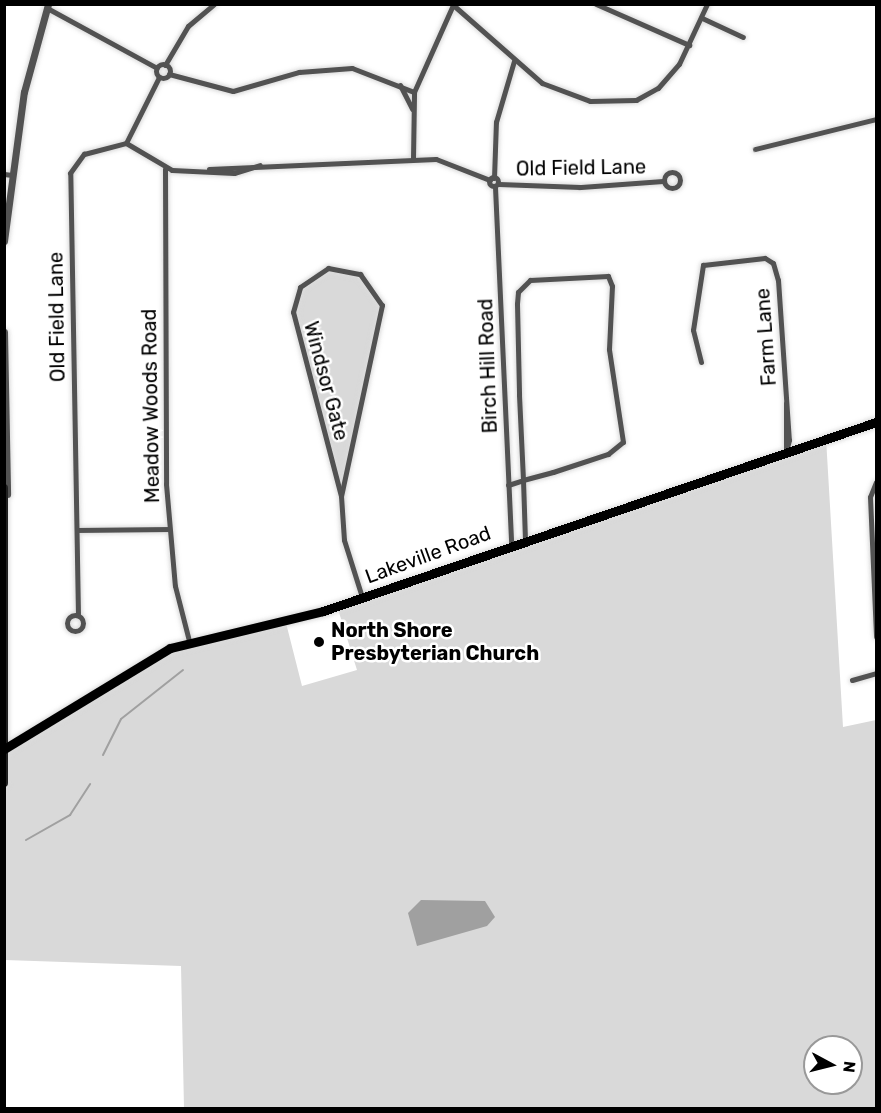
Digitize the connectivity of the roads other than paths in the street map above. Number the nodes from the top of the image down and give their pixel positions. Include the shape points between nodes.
1 (452, 4) edge
2 (596, 4) edge
3 (707, 4) edge
4 (213, 5) edge
5 (47, 6) edge
6 (702, 18) junction
7 (743, 37) dead end
8 (689, 45) junction
9 (514, 61) junction
10 (165, 65) junction
11 (157, 68) junction
12 (169, 74) junction
13 (159, 77) junction
14 (399, 84) junction
15 (414, 92) junction
16 (414, 114) junction
17 (876, 119) edge
18 (126, 143) junction
19 (754, 149) dead end
20 (413, 159) junction
21 (165, 168) junction
22 (8, 174) edge
23 (492, 179) junction
24 (664, 181) dead end
25 (497, 185) junction
26 (4, 241) edge
27 (4, 332) edge
28 (701, 362) dead end
29 (876, 422) edge
30 (786, 451) junction
31 (523, 480) junction
32 (876, 482) edge
33 (508, 485) junction
34 (4, 488) edge
35 (341, 496) junction
36 (7, 500) junction
37 (169, 529) junction
38 (78, 530) junction
39 (525, 540) junction
40 (511, 544) junction
41 (875, 579) edge
42 (362, 597) junction
43 (78, 615) dead end
44 (876, 637) edge
45 (189, 641) junction
46 (876, 674) edge
47 (852, 680) dead end
48 (5, 748) edge
49 (4, 783) edge

1 - 9 street
1 - 15 street
2 - 8 street
3 - 6 street
4 - 10 street via 188,26
5 - 11 street
5 - 22 street
6 - 7 street
6 - 8 street
8 - 9 street via 658,88 626,101 569,97
9 - 23 street via 496,122
10 - 11 street
10 - 12 street
11 - 13 street
12 - 13 street
12 - 14 street via 233,91 299,72 341,69
13 - 18 street
14 - 15 street
14 - 16 street
15 - 16 street
16 - 20 street
17 - 19 street
18 - 21 street, Old Field Lane
18 - 38 street, Old Field Lane via 84,153 68,183
20 - 21 street, Old Field Lane via 204,170
20 - 23 street, Old Field Lane via 444,160
21 - 37 street, Meadow Woods Road via 162,360
22 - 26 street
23 - 25 street
24 - 25 street, Old Field Lane via 580,187
25 - 33 street, Birch Hill Road
27 - 36 street
28 - 30 street, Farm Lane via 693,330 703,265 765,258 777,269
29 - 30 main road, Lakeville Road
30 - 39 main road, Lakeville Road
31 - 31 street via 517,300 523,283 610,278 609,349 623,442 608,454
31 - 33 street
31 - 39 street
32 - 41 street via 870,497
33 - 40 street, Birch Hill Road
34 - 36 main road
35 - 35 street, Windsor Gate via 382,314 372,285 339,268 309,278 297,293 293,312
35 - 42 street, Windsor Gate via 344,540
36 - 48 main road
37 - 38 street
37 - 45 street, Meadow Woods Road
38 - 43 street, Old Field Lane
39 - 40 main road, Lakeville Road
40 - 42 main road, Lakeville Road
41 - 44 street
42 - 45 main road, Lakeville Road
45 - 48 main road, Lakeville Road via 130,668
46 - 47 street
48 - 49 main road

